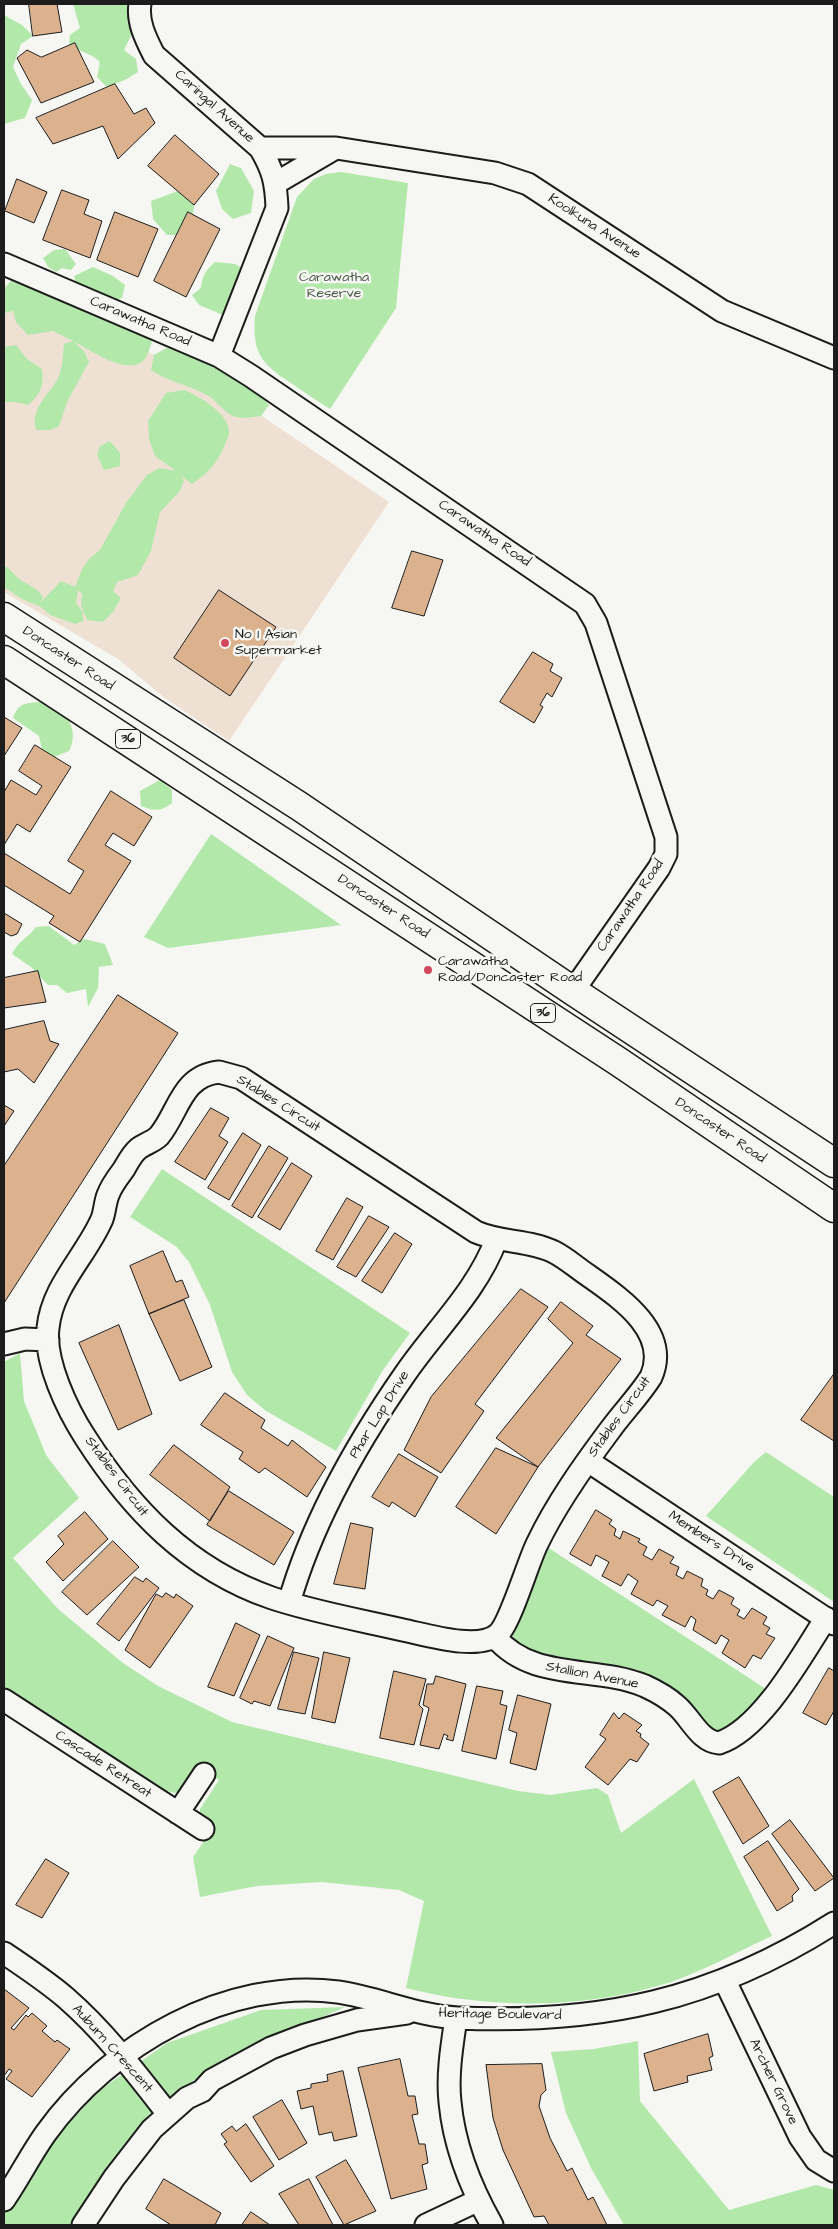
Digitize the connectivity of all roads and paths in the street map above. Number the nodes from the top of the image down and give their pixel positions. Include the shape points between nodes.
1 (140, 4) edge
2 (260, 148) junction
3 (336, 148) junction
4 (276, 183) junction
5 (4, 264) edge
6 (219, 356) junction
7 (834, 358) edge
8 (4, 617) edge
9 (4, 660) edge
10 (573, 991) junction
11 (554, 1019) junction
12 (834, 1163) edge
13 (834, 1208) edge
14 (496, 1240) junction
15 (48, 1340) junction
16 (4, 1344) edge
17 (588, 1461) junction
18 (289, 1603) junction
19 (830, 1621) edge
20 (495, 1636) junction
21 (4, 1700) edge
22 (204, 1774) dead end
23 (178, 1813) junction
24 (203, 1830) dead end
25 (834, 1924) edge
26 (4, 1952) edge
27 (725, 1981) junction
28 (417, 2012) junction
29 (456, 2018) junction
30 (122, 2055) junction
31 (168, 2114) junction
32 (834, 2171) edge
33 (4, 2200) edge
34 (479, 2200) junction
35 (83, 2225) edge
36 (426, 2225) edge
37 (492, 2225) edge

1 - 2 street, Caringal Avenue via 144,35 154,54
2 - 3 street, Koolkuna Avenue
2 - 4 street, Caringal Avenue
3 - 4 street
3 - 7 street, Koolkuna Avenue via 495,173 528,184 722,311
4 - 6 street, Caringal Avenue via 277,208
5 - 6 street, Carawatha Road
6 - 10 street, Carawatha Road via 566,590 589,610 666,837 666,854
8 - 10 main road, Doncaster Road / 36 via 299,806
9 - 11 main road, Doncaster Road / 36
10 - 11 main road
10 - 12 main road, Doncaster Road / 36
11 - 13 main road, Doncaster Road / 36
14 - 15 street, Stables Circuit via 476,1232 240,1078 219,1072 207,1074 185,1092 158,1137 136,1150 108,1192 102,1218 52,1308
14 - 17 street, Stables Circuit via 554,1252 616,1296 633,1311 652,1338 656,1350 651,1377
14 - 18 street, Phar Lap Drive via 477,1277 405,1374 356,1452 315,1532
15 - 16 street via 25,1339
15 - 18 street, Stables Circuit via 56,1377 78,1425 104,1466 149,1521 225,1576
17 - 19 street, Members Drive
17 - 20 street, Stables Circuit via 551,1516 524,1573 507,1620
18 - 20 street, Stables Circuit via 464,1642
19 - 20 street, Stallion Avenue via 762,1711 736,1735 719,1743 705,1738 677,1706 654,1690 626,1680 532,1663 506,1648
21 - 23 street, Cascade Retreat
22 - 23 street
23 - 24 street, Cascade Retreat
25 - 27 street, Heritage Boulevard via 792,1949
26 - 30 street, Auburn Crescent via 67,1999
27 - 29 street, Heritage Boulevard via 650,2003 573,2016
27 - 32 street, Archer Grove via 800,2137 816,2160
28 - 29 street, Heritage Boulevard
28 - 30 street, Heritage Boulevard via 338,1992 268,1994 222,2005 168,2026
28 - 31 street, Heritage Boulevard via 357,2020 280,2044 212,2080 202,2091 187,2098
29 - 34 street via 450,2101 460,2152
30 - 31 street, Auburn Crescent
30 - 33 street, Heritage Boulevard via 83,2091 47,2132
31 - 35 street, Heritage Boulevard via 134,2150
34 - 36 street
34 - 37 street

